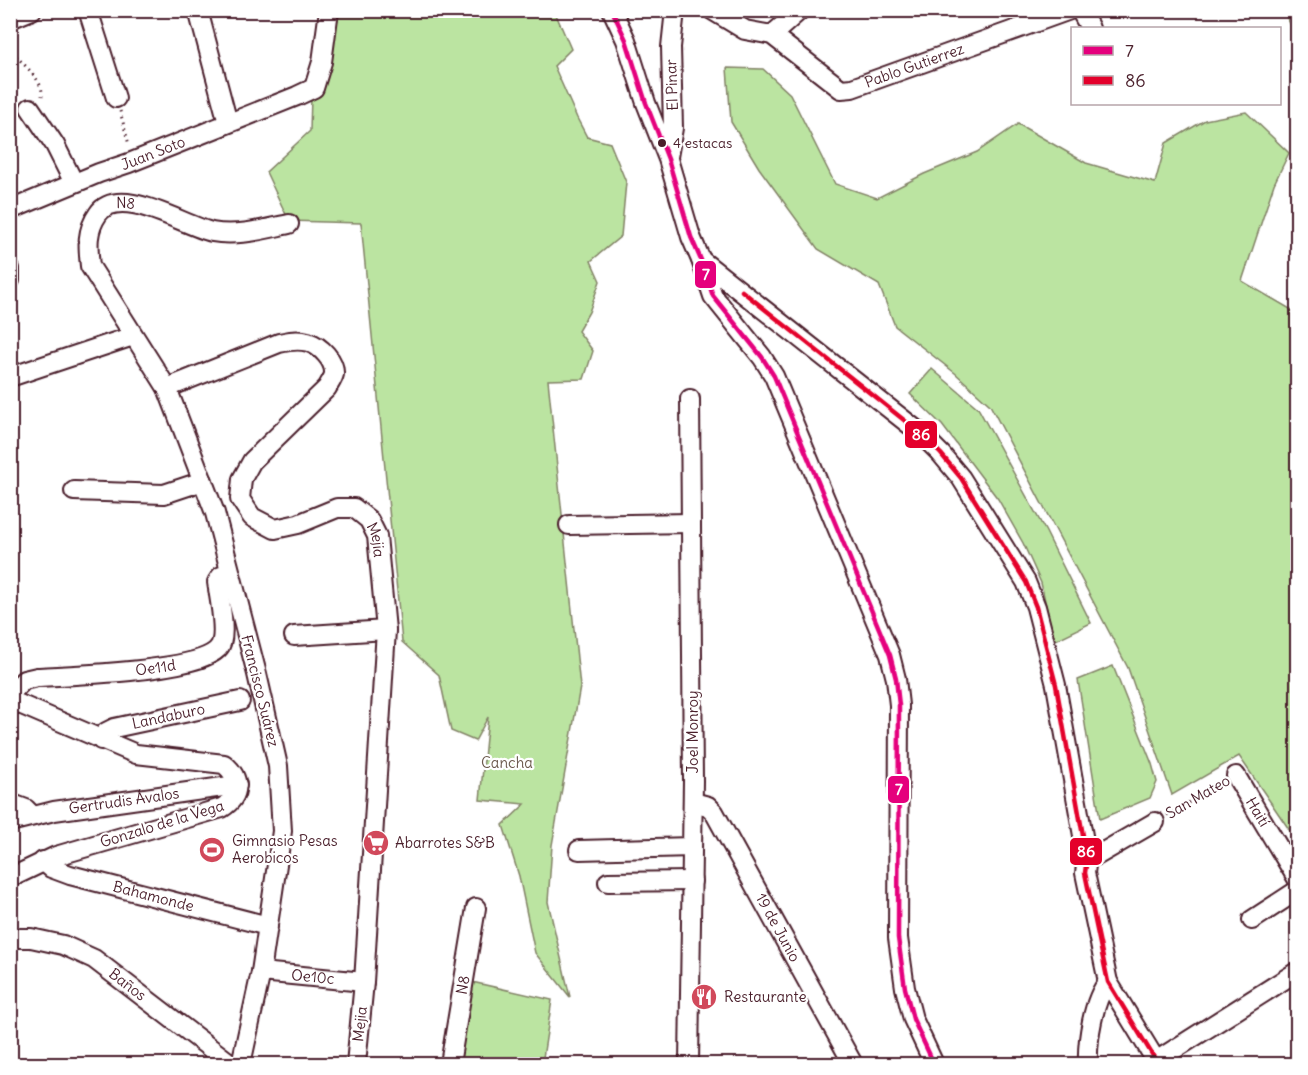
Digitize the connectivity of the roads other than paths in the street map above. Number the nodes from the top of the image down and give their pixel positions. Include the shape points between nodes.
1 (32, 10) edge
2 (88, 10) edge
3 (198, 10) edge
4 (329, 10) edge
5 (612, 10) edge
6 (675, 10) edge
7 (712, 10) edge
8 (800, 10) edge
9 (1070, 10) edge
10 (1080, 10) edge
11 (10, 19) edge
12 (1088, 27) edge
13 (772, 35) junction
14 (116, 98) road end
15 (30, 108) road end
16 (228, 123) junction
17 (668, 159) junction
18 (74, 183) junction
19 (10, 210) edge
20 (290, 224) dead end
21 (701, 260) junction
22 (10, 269) edge
23 (10, 280) edge
24 (133, 336) junction
25 (10, 377) edge
26 (167, 388) junction
27 (690, 399) dead end
28 (203, 481) junction
29 (74, 491) dead end
30 (691, 523) junction
31 (569, 525) dead end
32 (230, 574) junction
33 (386, 630) junction
34 (294, 636) dead end
35 (10, 694) edge
36 (10, 699) edge
37 (240, 701) dead end
38 (101, 740) junction
39 (1236, 776) road end
40 (237, 785) junction
41 (693, 802) junction
42 (10, 803) edge
43 (32, 815) junction
44 (1158, 820) road end
45 (10, 822) edge
46 (692, 847) junction
47 (579, 850) dead end
48 (1087, 858) junction
49 (43, 861) junction
50 (10, 878) edge
51 (1298, 880) edge
52 (692, 881) junction
53 (608, 882) dead end
54 (1298, 890) edge
55 (476, 908) dead end
56 (1252, 920) dead end
57 (268, 926) junction
58 (10, 938) edge
59 (1298, 971) edge
60 (261, 972) junction
61 (364, 982) junction
62 (1108, 982) junction
63 (1157, 1063) edge
64 (231, 1065) edge
65 (241, 1065) edge
66 (356, 1065) edge
67 (450, 1065) edge
68 (689, 1065) edge
69 (853, 1065) edge
70 (934, 1065) edge
71 (1088, 1065) edge

1 - 11 street
2 - 14 street
3 - 16 street
4 - 16 street, Juan Soto via 314,88
5 - 17 street
6 - 17 street, El Pinar via 670,46 673,128
7 - 13 street, Pablo Gutierrez via 745,30
8 - 13 street
9 - 13 street, Pablo Gutierrez via 841,89
10 - 12 street
15 - 18 street
16 - 18 street, Juan Soto
17 - 21 street
18 - 19 street, Juan Soto
20 - 24 street, N8 via 236,234 212,232 135,204 118,202 102,207 87,242 90,266
21 - 48 street via 919,432 961,478 1015,560 1036,607 1056,685
21 - 70 street via 712,296 774,376 890,655 899,705 898,938 913,1019
22 - 23 street
24 - 25 street
24 - 26 street, Francisco Suárez
26 - 28 street, Francisco Suárez
26 - 33 street, Mejia via 294,340 308,342 332,362 334,376 327,388 252,461 242,479 240,499 252,518 275,529 298,525 337,508 354,508 369,520 377,536
27 - 30 street, Joel Monroy
28 - 29 street via 164,494
28 - 32 street, Francisco Suárez
30 - 31 street
30 - 41 street, Joel Monroy
32 - 35 street, Oe11d via 221,576 218,582 223,637 210,655 170,667 37,677 24,680
32 - 57 street, Francisco Suárez via 278,766 282,831
33 - 34 street
33 - 61 street, Mejia
36 - 38 street, Gonzalo de la Vega
37 - 38 street, Landaburo via 114,728
38 - 40 street, Gonzalo de la Vega via 136,754 224,764 234,772
39 - 51 street, Haití
40 - 43 street, Gertrudis Ávalos
40 - 49 street, Gonzalo de la Vega via 236,794 222,808
41 - 46 street, Joel Monroy
41 - 69 street, 19 de Junio via 714,812
42 - 43 street
43 - 45 street, Gertrudis Ávalos
44 - 48 street, San Mateo
46 - 47 street
46 - 52 street, Joel Monroy
48 - 62 street via 1085,873
49 - 50 street, Gonzalo de la Vega
49 - 57 street, Bahamonde via 70,875
52 - 53 street
52 - 68 street, Joel Monroy
54 - 56 street
55 - 67 street, N8
57 - 60 street, Francisco Suárez
58 - 64 street, Baños via 63,945 94,959
59 - 63 street
60 - 61 street, Oe10c
60 - 65 street, Francisco Suárez
61 - 66 street, Mejia
62 - 63 street
62 - 71 street via 1101,990 1093,1020

